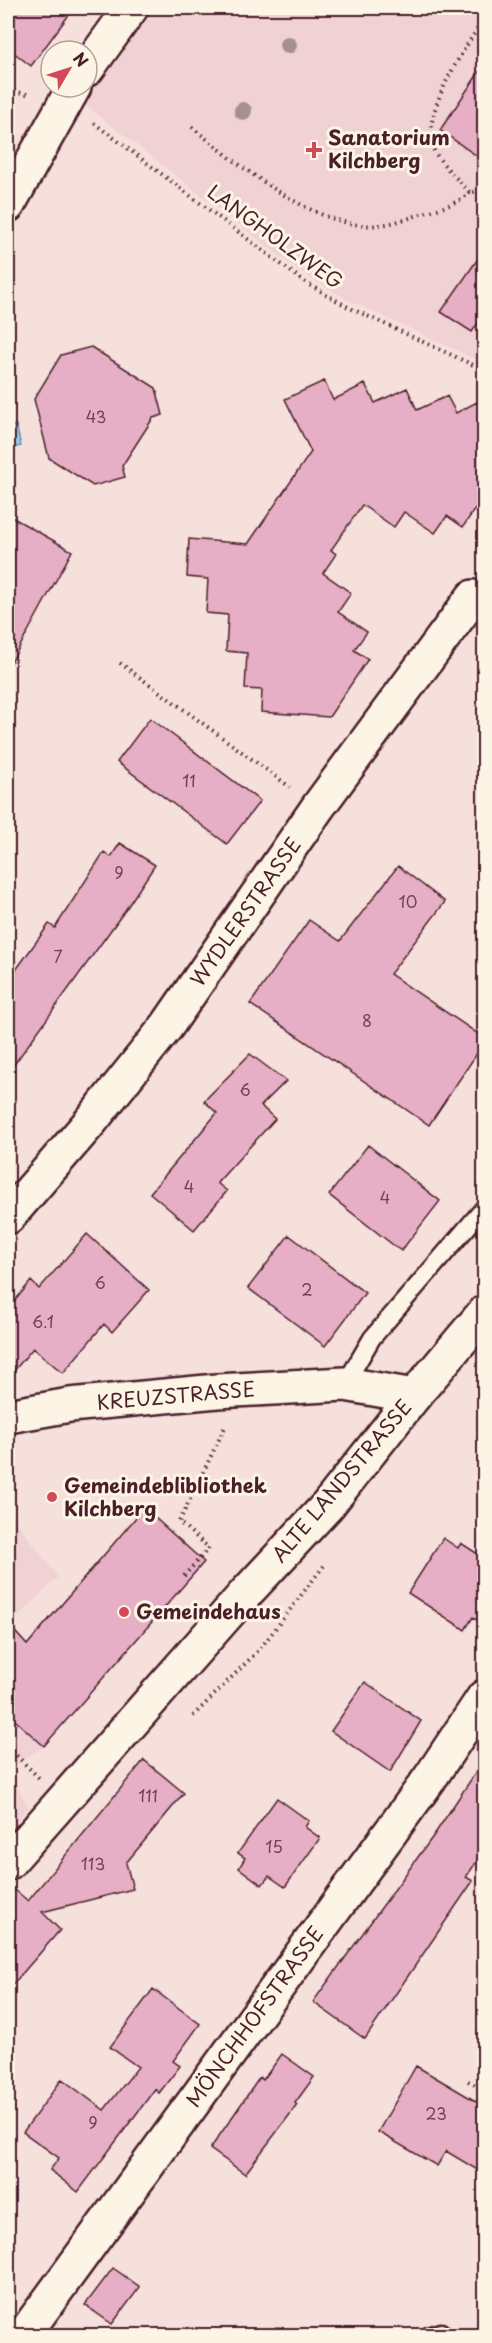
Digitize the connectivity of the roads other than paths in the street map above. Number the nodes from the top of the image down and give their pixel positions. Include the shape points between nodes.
1 (131, 8) edge
2 (99, 52) edge
3 (66, 99) edge
4 (8, 205) edge
5 (473, 597) dead end
6 (484, 1208) edge
7 (8, 1217) edge
8 (484, 1313) edge
9 (345, 1384) junction
10 (414, 1396) junction
11 (8, 1416) edge
12 (484, 1697) edge
13 (8, 1863) edge
14 (22, 2336) edge

1 - 2 street
3 - 4 street
5 - 7 street, WYDLERSTRASSE via 318,807 167,1026
6 - 9 lane via 372,1338
8 - 10 street, ALTE LANDSTRASSE
9 - 10 street, KREUZSTRASSE
9 - 11 street, KREUZSTRASSE via 70,1405
10 - 13 street, ALTE LANDSTRASSE via 328,1505
12 - 14 street, MÖNCHHOFSTRASSE via 430,1778

